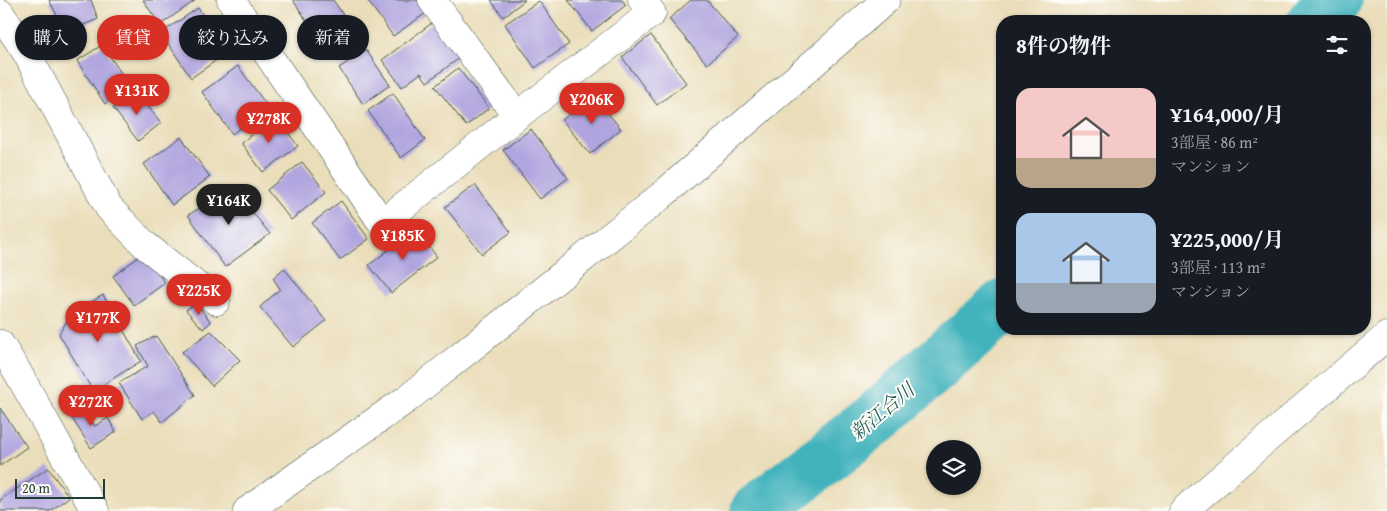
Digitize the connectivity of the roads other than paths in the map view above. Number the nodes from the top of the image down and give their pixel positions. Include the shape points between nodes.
1 (231, 0) edge
2 (432, 0) edge
3 (886, 0) edge
4 (654, 4) edge
5 (0, 13) edge
6 (517, 116) junction
7 (216, 301) dead end
8 (1387, 336) edge
9 (0, 344) edge
10 (9, 376) edge
11 (94, 511) edge
12 (247, 511) edge
13 (1182, 511) edge

1 - 6 street via 382,223
2 - 6 street
3 - 12 street via 660,196 407,399
4 - 6 street
5 - 7 street via 26,52 109,208 145,245
8 - 13 street
9 - 10 street
10 - 11 street

